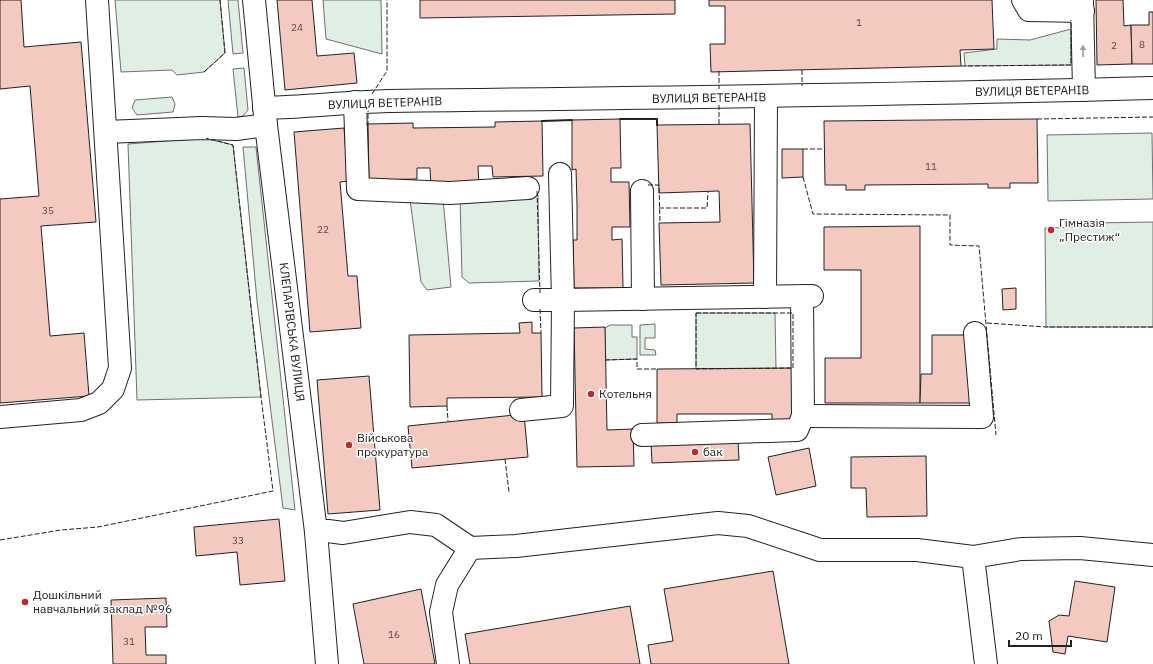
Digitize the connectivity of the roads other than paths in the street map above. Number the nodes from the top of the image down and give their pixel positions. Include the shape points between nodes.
1 (97, 0) edge
2 (254, 0) edge
3 (1023, 0) edge
4 (1083, 6) edge
5 (1153, 88) edge
6 (1084, 90) junction
7 (766, 97) junction
8 (355, 102) junction
9 (265, 116) junction
10 (106, 132) junction
11 (560, 174) dead end
12 (528, 188) dead end
13 (642, 191) dead end
14 (765, 297) junction
15 (643, 299) junction
16 (534, 300) dead end
17 (562, 300) junction
18 (975, 333) dead end
19 (521, 410) dead end
20 (803, 416) junction
21 (0, 417) edge
22 (642, 435) dead end
23 (316, 532) junction
24 (470, 548) junction
25 (1153, 555) edge
26 (973, 557) junction
27 (327, 664) edge
28 (448, 664) edge
29 (986, 664) edge

1 - 10 street
2 - 9 street, КЛЕПАРІВСЬКА ВУЛИЦЯ
3 - 4 street via 1029,10
6 -> 4 street
5 - 6 street, ВУЛИЦЯ ВЕТЕРАНІВ
6 - 7 street, ВУЛИЦЯ ВЕТЕРАНІВ
7 - 8 street, ВУЛИЦЯ ВЕТЕРАНІВ
7 - 14 street
8 - 9 street, ВУЛИЦЯ ВЕТЕРАНІВ via 286,108
8 - 12 street via 358,189 450,193
9 - 10 street, ВУЛИЦЯ ВЕТЕРАНІВ via 236,129
9 - 23 street, КЛЕПАРІВСЬКА ВУЛИЦЯ
10 - 21 street via 120,368 113,389 99,403 81,410
11 - 17 street
13 - 15 street
14 - 15 street
14 - 20 street via 807,296
15 - 17 street
16 - 17 street
17 - 19 street via 562,406
18 - 20 street via 982,417
20 - 22 street via 798,430
23 - 24 street via 343,533 410,522 436,526
23 - 27 street, КЛЕПАРІВСЬКА ВУЛИЦЯ
24 - 26 street via 516,546 718,523 748,526 820,550 917,550
24 - 28 street via 447,585 441,612
25 - 26 street via 1080,548 1021,549
26 - 29 street

